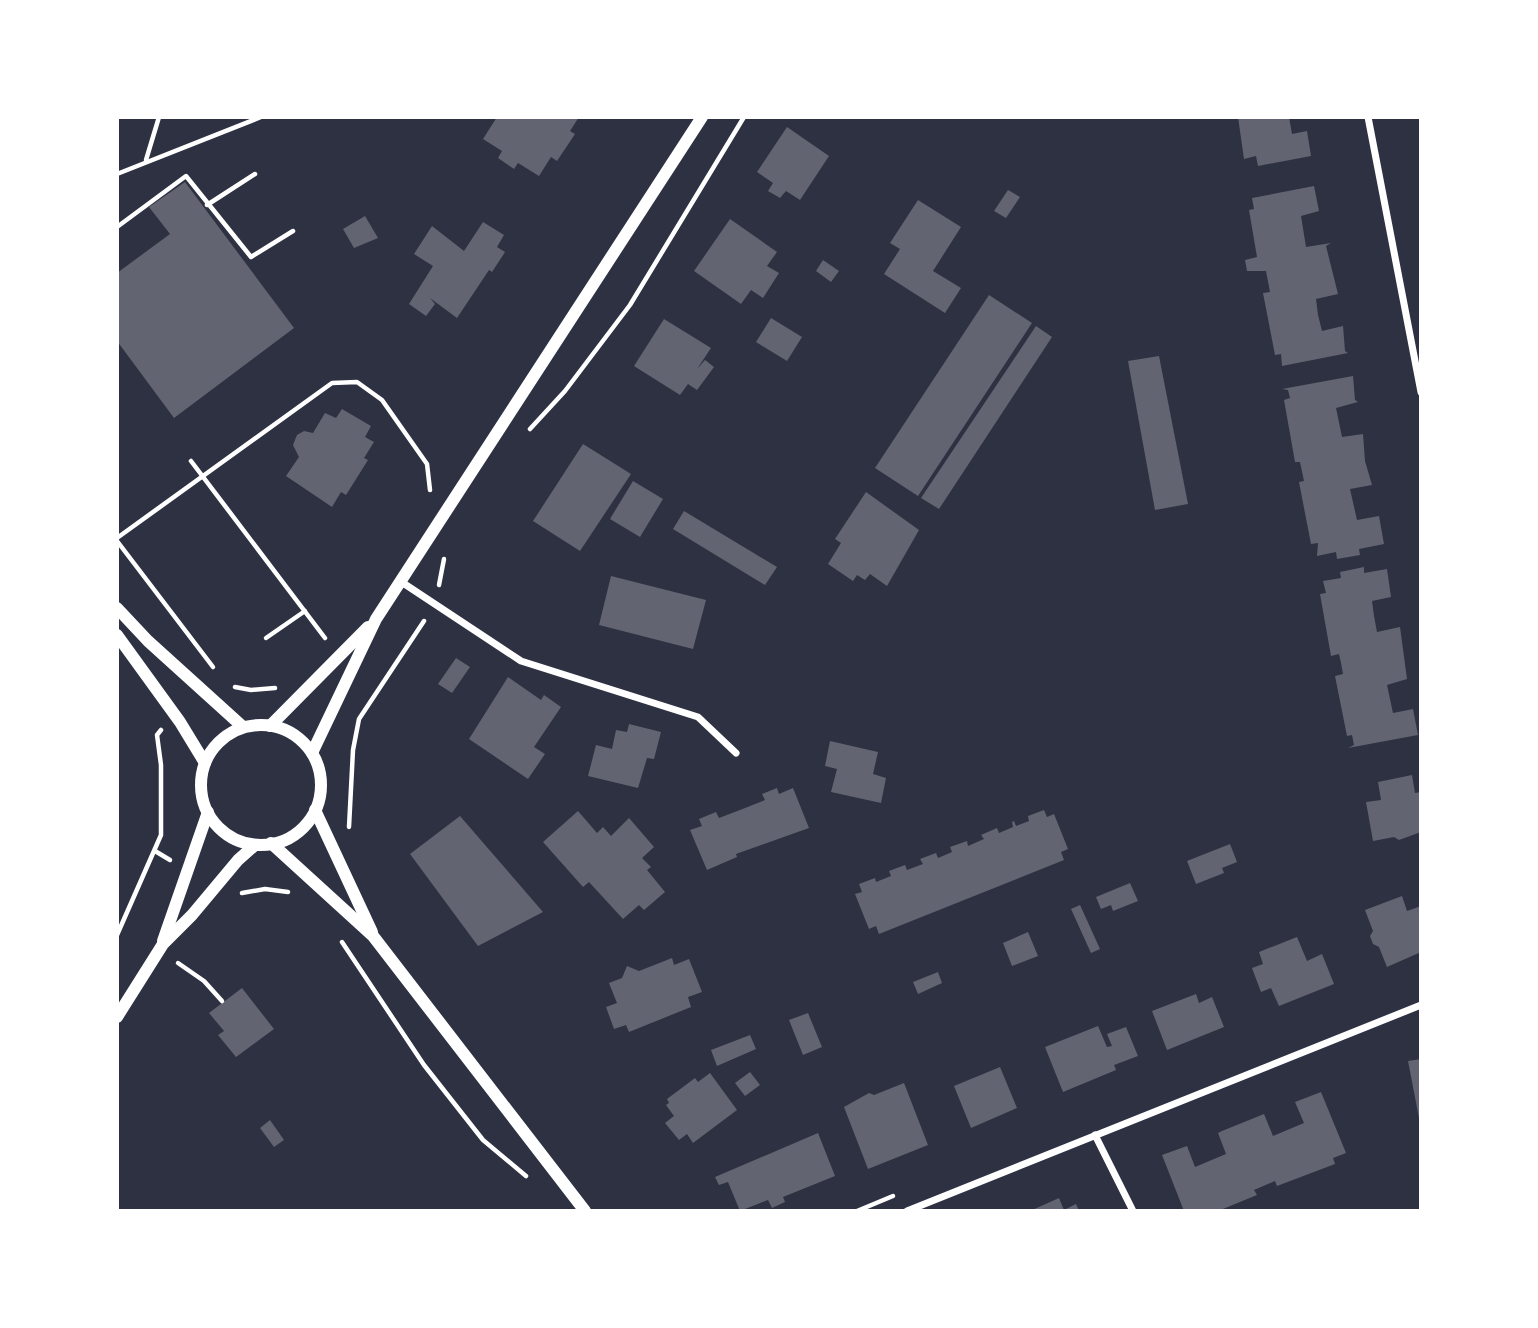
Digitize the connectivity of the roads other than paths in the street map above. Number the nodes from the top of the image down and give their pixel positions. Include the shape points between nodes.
1 (702, 117) edge
2 (1368, 117) edge
3 (1421, 392) edge
4 (400, 581) junction
5 (117, 608) edge
6 (376, 619) junction
7 (117, 635) edge
8 (270, 726) junction
9 (243, 727) junction
10 (312, 753) junction
11 (736, 753) dead end
12 (205, 763) junction
13 (315, 810) junction
14 (208, 812) junction
15 (271, 843) junction
16 (255, 845) junction
17 (373, 936) junction
18 (163, 944) junction
19 (1421, 1005) edge
20 (117, 1017) edge
21 (1095, 1135) junction
22 (585, 1211) edge
23 (907, 1211) edge
24 (1133, 1211) edge

1 - 4 street
2 - 3 street
4 - 6 street
4 - 11 street via 521,661 698,718
5 - 9 street
6 - 8 street
6 - 10 street
7 - 12 street
8 - 9 street
8 - 10 street via 290,732
9 - 12 street via 220,740
10 - 13 street via 320,775
12 - 14 street via 202,797
13 - 15 street via 293,835
13 - 17 street
14 - 16 street via 221,830
14 - 18 street
15 - 16 street
15 - 17 street
16 - 18 street
17 - 22 street
18 - 20 street
19 - 21 street
21 - 23 street
21 - 24 street

